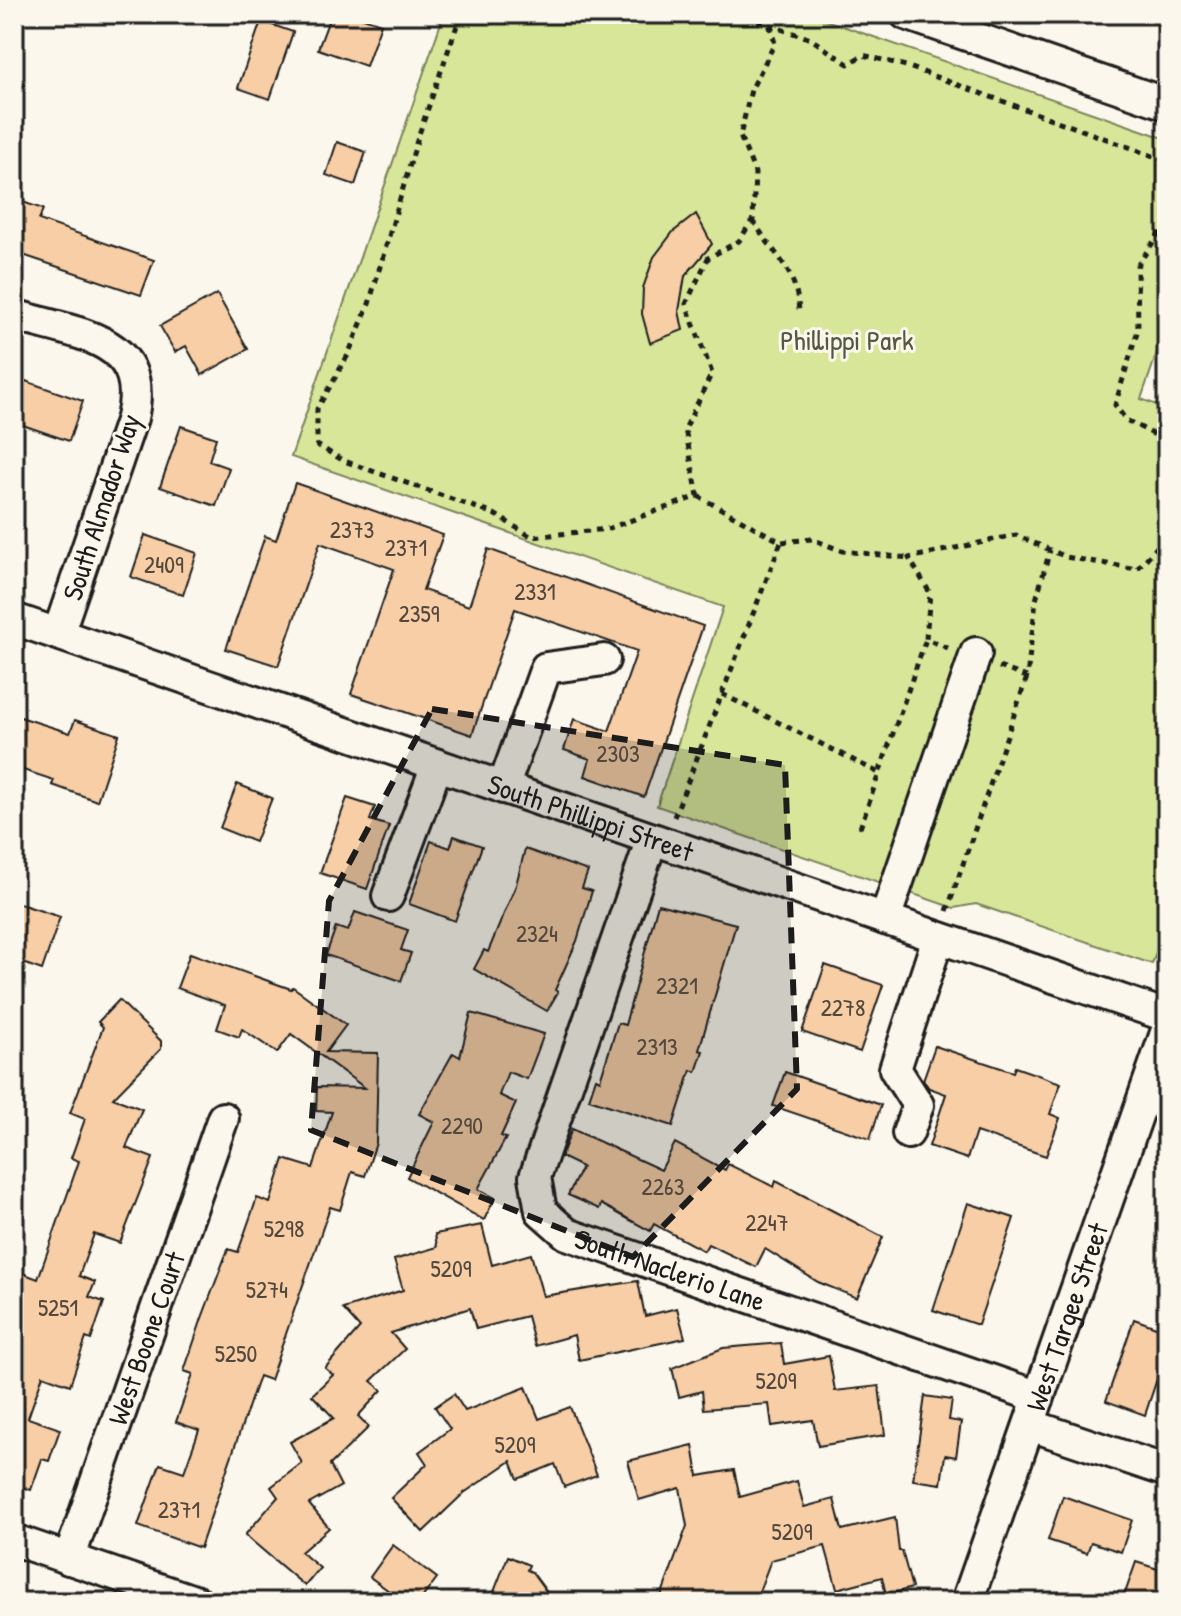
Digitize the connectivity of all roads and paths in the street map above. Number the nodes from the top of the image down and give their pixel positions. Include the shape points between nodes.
1 (461, 14) edge
2 (735, 14) edge
3 (766, 14) edge
4 (906, 14) edge
5 (768, 25) junction
6 (1167, 104) edge
7 (1167, 161) edge
8 (753, 219) junction
9 (1167, 222) edge
10 (14, 315) edge
11 (799, 315) dead end
12 (1167, 441) edge
13 (698, 496) junction
14 (1167, 536) edge
15 (781, 542) junction
16 (1050, 550) junction
17 (909, 558) junction
18 (14, 619) edge
19 (58, 634) junction
20 (926, 639) junction
21 (975, 655) junction
22 (604, 660) dead end
23 (1027, 677) junction
24 (722, 694) junction
25 (437, 765) junction
26 (879, 773) junction
27 (503, 788) junction
28 (860, 828) dead end
29 (657, 840) junction
30 (388, 896) dead end
31 (885, 919) junction
32 (938, 938) junction
33 (1167, 1016) edge
34 (1167, 1030) edge
35 (223, 1118) dead end
36 (908, 1133) dead end
37 (1034, 1411) junction
38 (1167, 1471) edge
39 (14, 1540) edge
40 (69, 1559) junction
41 (197, 1602) edge
42 (967, 1602) edge

1 - 13 path via 369,304 317,409 317,445 344,461 494,514 532,537 607,529
2 - 5 path
3 - 5 path
4 - 6 street
5 - 7 path via 811,39 848,64 863,55 906,66
5 - 8 path via 775,43 751,90 740,136 755,173
8 - 11 path via 791,272 799,289
8 - 13 path via 739,241 708,258 686,304 712,373 685,429
9 - 12 path via 1137,266 1138,330 1115,405 1126,420
10 - 19 street, South Almador Way via 105,344 123,355 134,372 137,397 132,418
13 - 15 path
14 - 16 path via 1137,569
15 - 17 path via 812,539 842,551
15 - 24 path
16 - 17 path via 1016,535
16 - 23 path via 1036,600
17 - 20 path via 930,593
18 - 19 street, South Phillippi Street
19 - 25 street, South Phillippi Street
20 - 21 path
20 - 26 path
21 - 23 path
21 - 31 street
22 - 27 street via 546,668
23 - 32 path
24 - 26 path
24 - 29 path
25 - 27 street, South Phillippi Street
25 - 30 street
26 - 28 path
27 - 29 street, South Phillippi Street
29 - 31 street, South Phillippi Street
29 - 37 street, South Naclerio Lane via 535,1177 541,1211 567,1234
31 - 32 street, South Phillippi Street
32 - 33 street, South Phillippi Street
32 - 36 street via 895,1069 918,1105
34 - 37 street, West Targee Street
35 - 40 street, West Boone Court
37 - 38 street, South Naclerio Lane
37 - 42 street, West Targee Street
39 - 40 street
40 - 41 street

